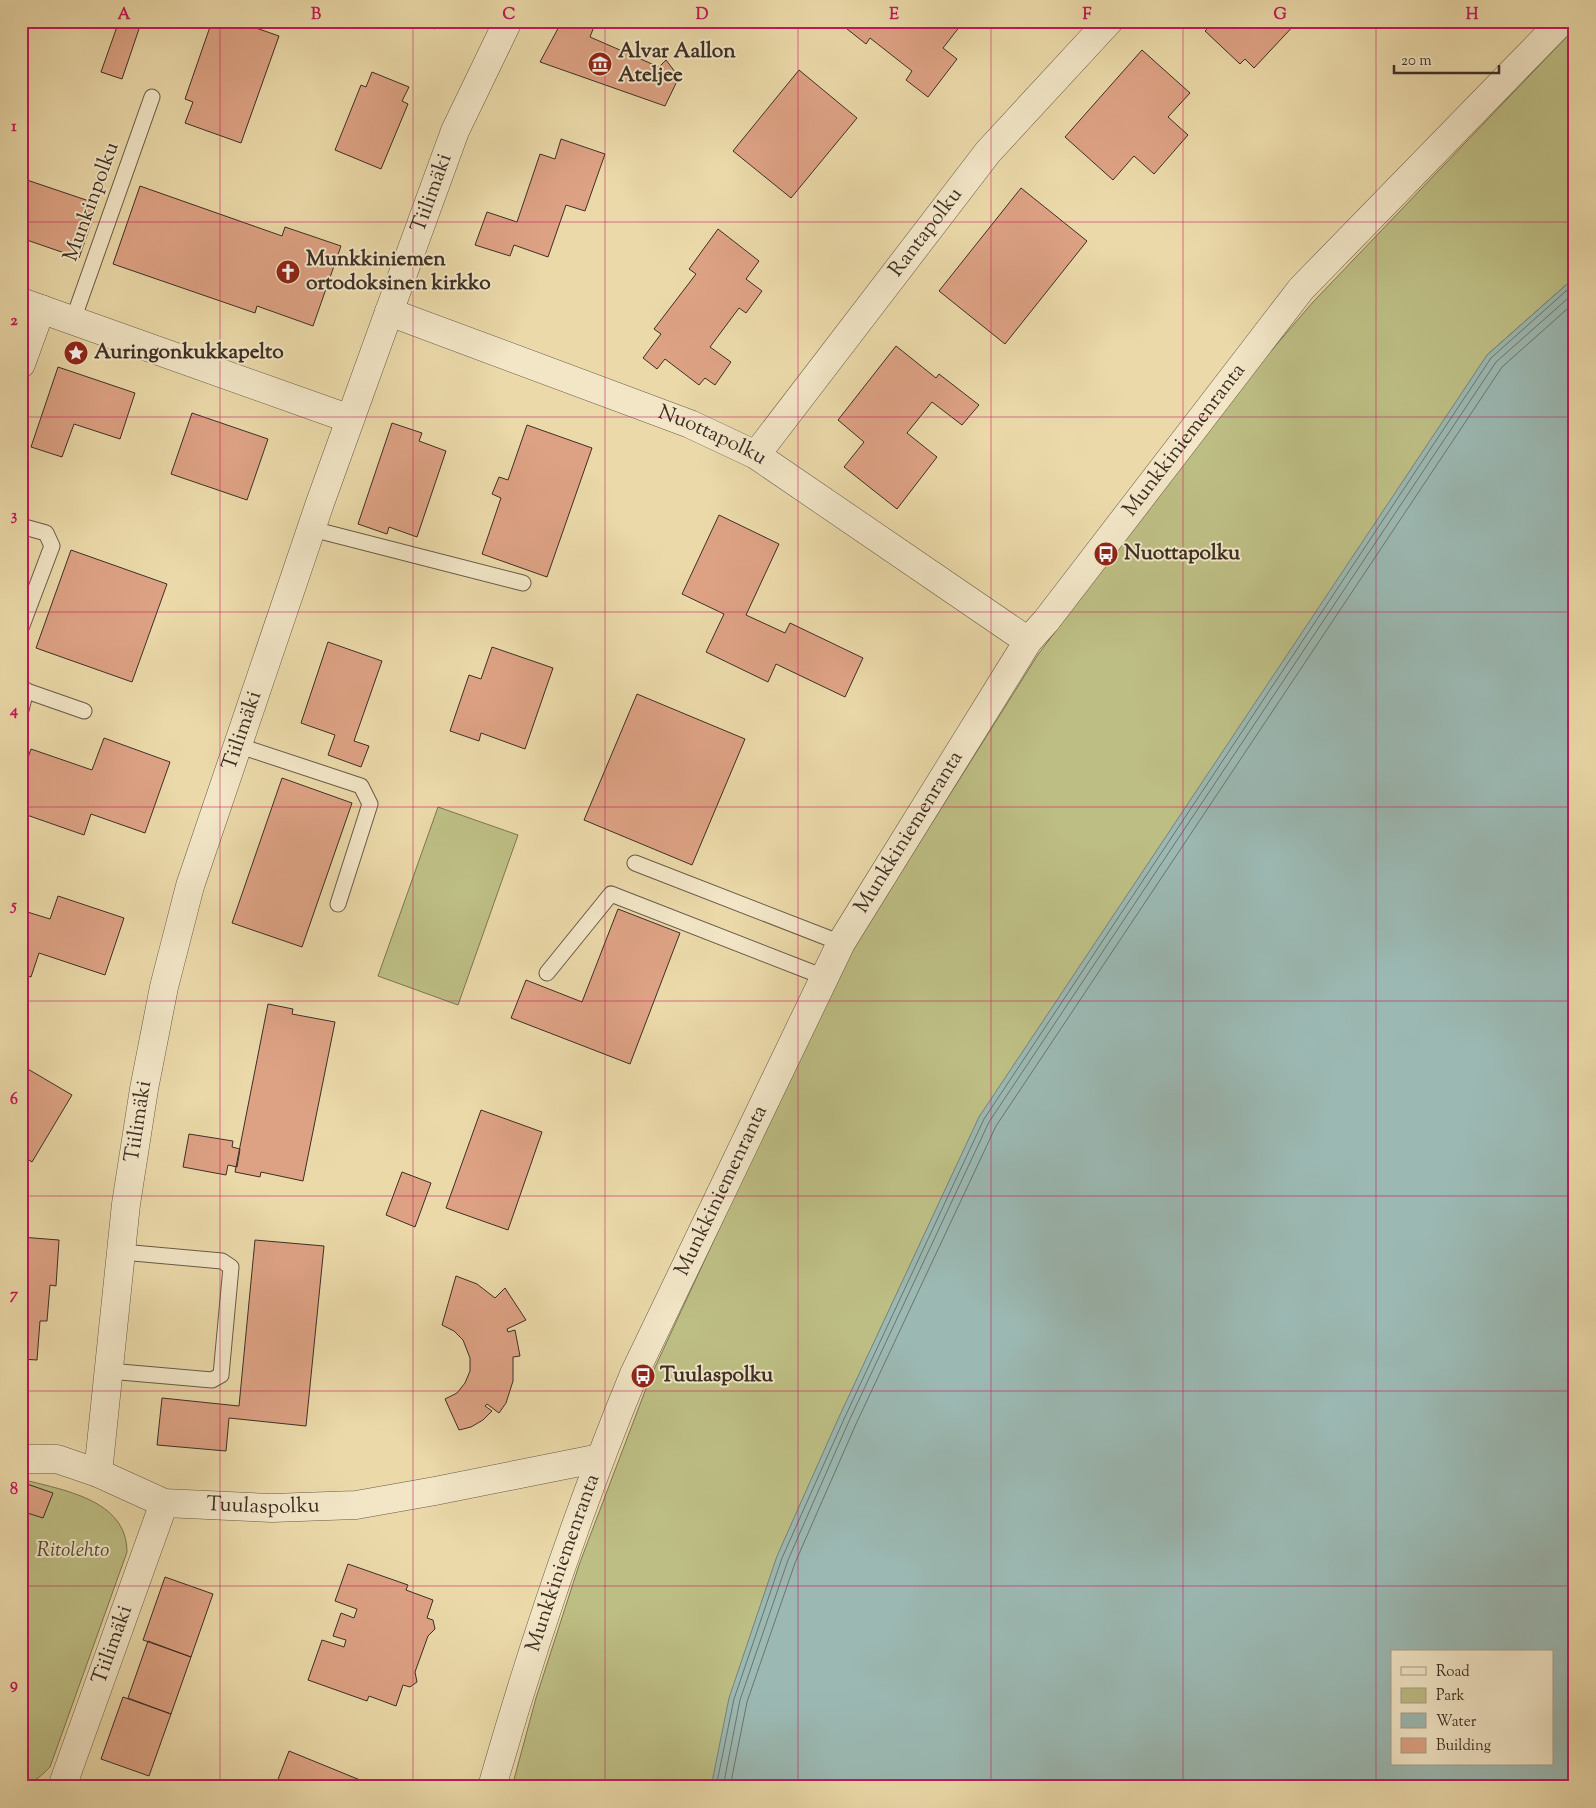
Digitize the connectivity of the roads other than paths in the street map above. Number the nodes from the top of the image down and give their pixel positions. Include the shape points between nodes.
1 (508, 21) edge
2 (1109, 21) edge
3 (1562, 21) edge
4 (152, 97) dead end
5 (31, 306) edge
6 (389, 312) junction
7 (73, 320) junction
8 (21, 364) edge
9 (350, 419) junction
10 (756, 454) junction
11 (21, 526) edge
12 (312, 529) junction
13 (523, 583) dead end
14 (21, 628) edge
15 (1028, 641) junction
16 (24, 689) edge
17 (21, 710) edge
18 (84, 711) dead end
19 (237, 745) junction
20 (635, 863) dead end
21 (338, 904) dead end
22 (841, 943) junction
23 (547, 973) dead end
24 (824, 977) junction
25 (122, 1252) junction
26 (109, 1371) junction
27 (600, 1458) junction
28 (21, 1459) edge
29 (98, 1473) junction
30 (164, 1503) junction
31 (62, 1787) edge
32 (492, 1787) edge

1 - 6 street, Tiilimäki via 455,131
2 - 10 street, Rantapolku via 988,152
3 - 15 street, Munkkiniemenranta via 1301,289
4 - 7 lane, Munkinpolku
5 - 7 street
5 - 8 street
6 - 9 street, Tiilimäki
6 - 10 street, Nuottapolku via 690,424
7 - 9 street
9 - 12 street, Tiilimäki
10 - 15 street, Nuottapolku
11 - 14 lane via 46,533 52,546
12 - 13 lane
12 - 19 street, Tiilimäki
15 - 22 street, Munkkiniemenranta
16 - 17 lane
16 - 18 lane
19 - 21 lane via 361,786 370,804
19 - 25 street, Tiilimäki via 190,886 164,987 144,1089
20 - 22 lane
22 - 24 street, Munkkiniemenranta
23 - 24 lane via 611,894
24 - 27 street, Munkkiniemenranta via 634,1374
25 - 26 street, Tiilimäki
25 - 26 lane via 222,1261 231,1267 221,1375 212,1380
26 - 29 street, Tiilimäki
27 - 30 street, Tuulaspolku via 356,1505 272,1508
27 - 32 street, Munkkiniemenranta via 518,1695
28 - 29 street, Tuulaspolku via 57,1459
29 - 30 street, Tuulaspolku
30 - 31 street, Tiilimäki

